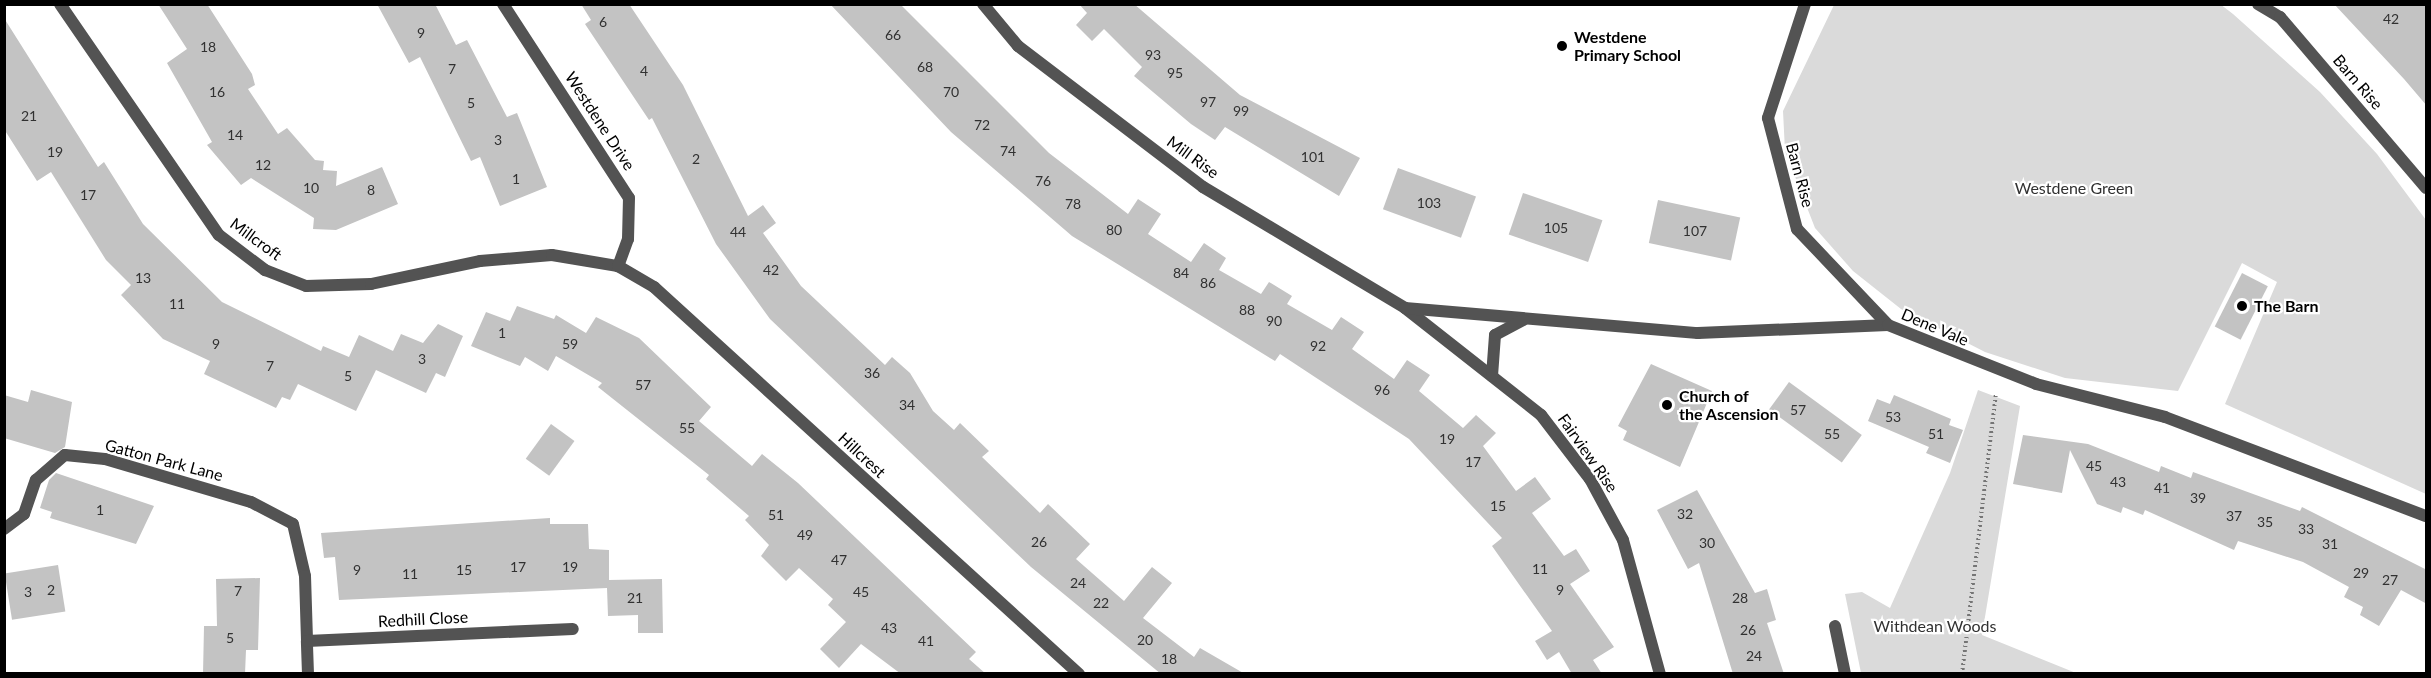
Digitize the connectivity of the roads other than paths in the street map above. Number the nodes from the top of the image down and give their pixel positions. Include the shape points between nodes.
1 (60, 4) edge
2 (504, 4) edge
3 (983, 4) edge
4 (1805, 4) edge
5 (2258, 4) edge
6 (2427, 188) edge
7 (618, 266) junction
8 (1405, 308) junction
9 (1522, 320) junction
10 (1888, 325) junction
11 (1491, 376) junction
12 (2427, 516) edge
13 (4, 529) edge
14 (1835, 626) dead end
15 (573, 628) dead end
16 (307, 641) junction
17 (308, 674) edge
18 (1079, 674) edge
19 (1660, 674) edge
20 (1845, 674) edge

1 - 7 street, Millcroft via 219,235 265,270 306,286 371,284 480,261 552,255
2 - 7 street, Westdene Drive via 629,198 628,239
3 - 8 street, Mill Rise via 1018,46 1203,186
4 - 10 street, Barn Rise via 1768,118 1797,229
5 - 6 street, Barn Rise via 2280,17
7 - 18 street, Hillcrest via 654,287
8 - 9 street, Dene Vale
8 - 11 street, Fairview Rise
9 - 10 street, Dene Vale via 1698,333
9 - 11 street via 1495,335
10 - 12 street, Dene Vale via 2036,384 2165,417
11 - 19 street, Fairview Rise via 1542,415 1590,479 1623,540
13 - 16 street, Gatton Park Lane via 24,514 36,480 65,455 105,459 251,502 293,524 305,576
14 - 20 street
15 - 16 street, Redhill Close
16 - 17 street

